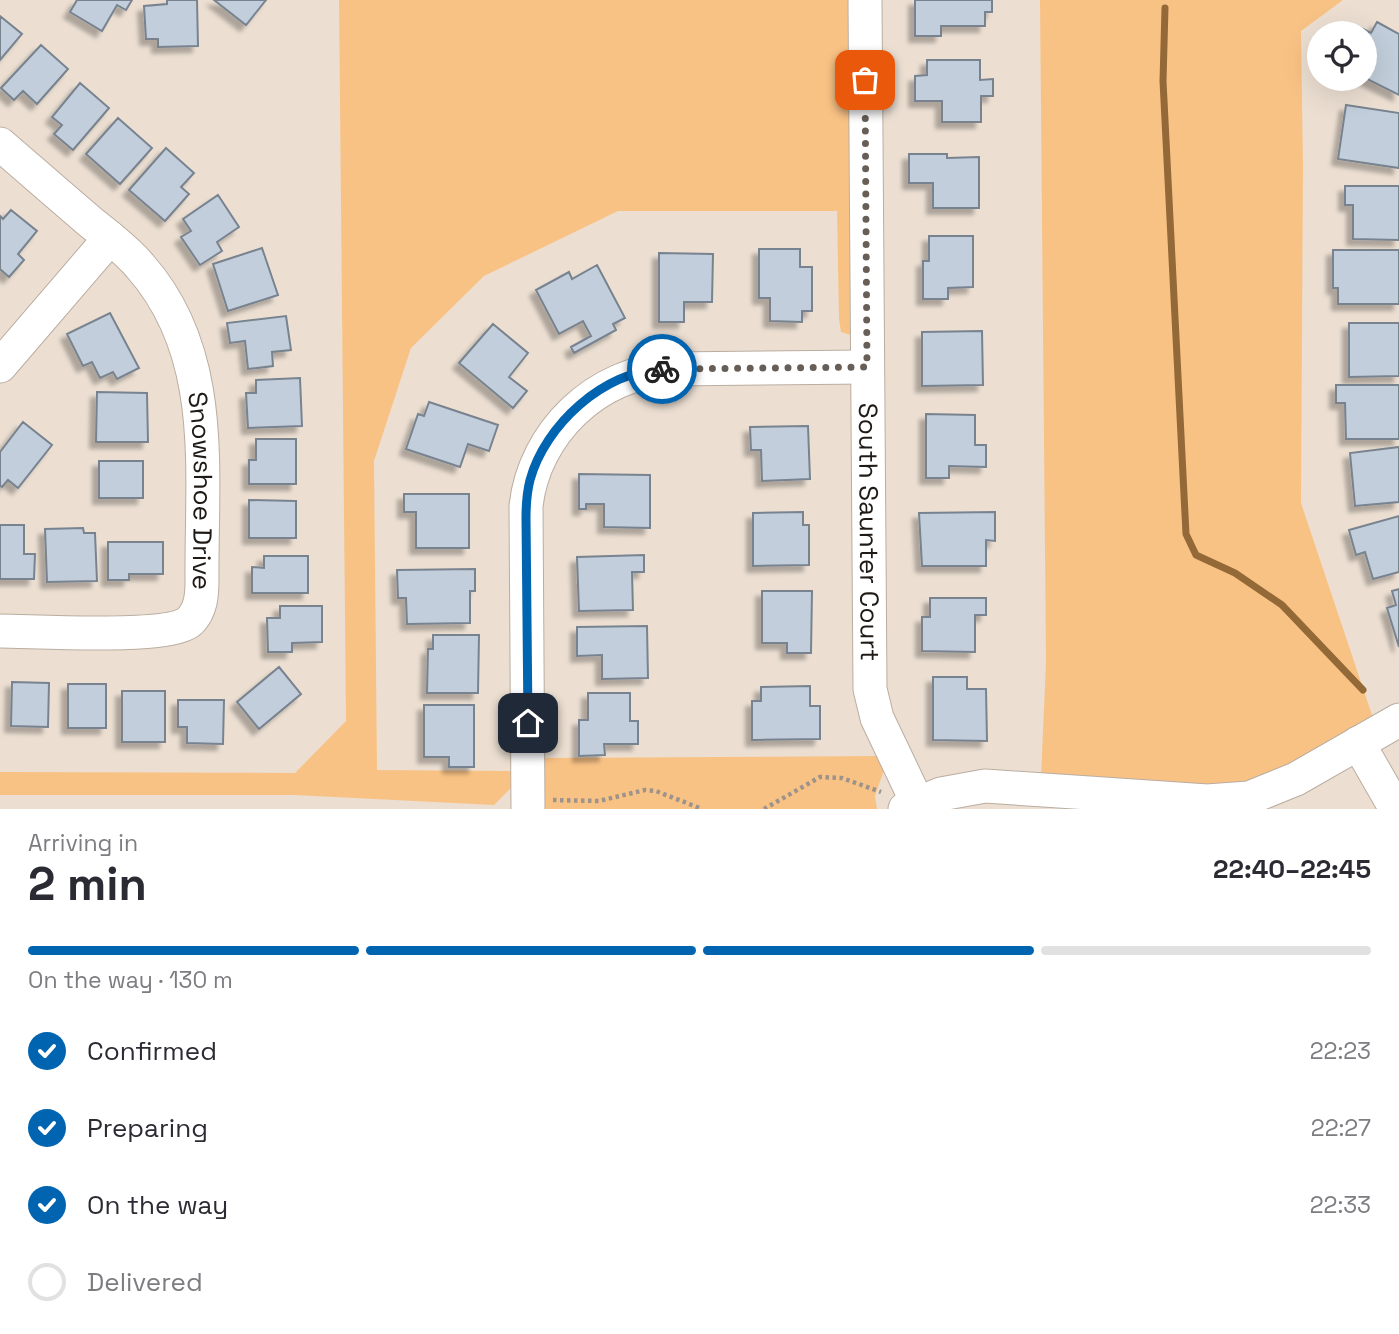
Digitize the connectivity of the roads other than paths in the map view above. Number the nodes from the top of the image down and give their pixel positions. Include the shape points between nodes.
1 (865, 0) edge
2 (0, 144) edge
3 (110, 238) junction
4 (0, 366) edge
5 (867, 367) junction
6 (0, 631) edge
7 (1399, 720) edge
8 (1358, 743) junction
9 (901, 801) edge
10 (1168, 803) edge
11 (535, 804) edge
12 (1396, 809) edge

1 - 5 street, South Saunter Court
2 - 3 street, Snowshoe Drive
3 - 4 street
3 - 6 street, Snowshoe Drive via 141,267 165,301 195,376 201,415 202,593 198,628
5 - 9 street, South Saunter Court via 870,689
5 - 11 street via 656,369 626,377 596,393 558,427 535,465 526,506
7 - 8 street
8 - 10 street via 1278,788 1249,798
8 - 12 street
9 - 10 street via 997,785

